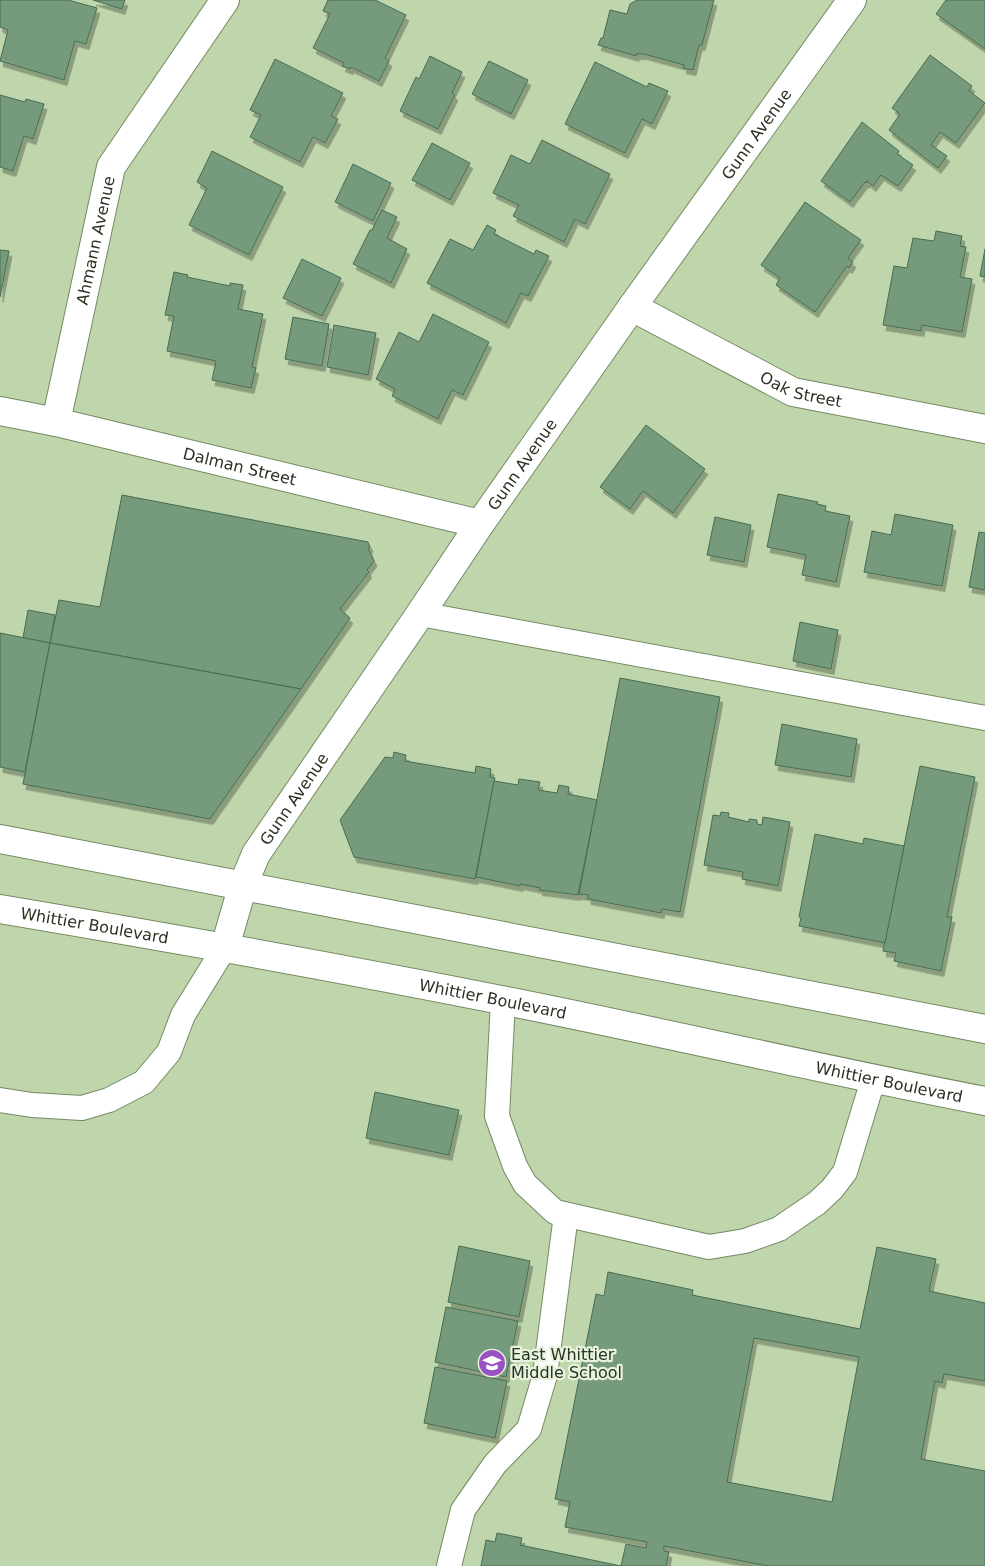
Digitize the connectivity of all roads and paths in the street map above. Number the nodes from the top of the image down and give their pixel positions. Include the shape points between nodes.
1 (225, 0) edge
2 (852, 0) edge
3 (632, 307) junction
4 (0, 411) edge
5 (56, 422) junction
6 (985, 428) edge
7 (480, 524) junction
8 (420, 614) junction
9 (985, 718) edge
10 (0, 839) edge
11 (243, 885) junction
12 (0, 909) edge
13 (225, 947) junction
14 (504, 1001) junction
15 (985, 1029) edge
16 (873, 1080) junction
17 (0, 1100) edge
18 (985, 1102) edge
19 (566, 1215) junction
20 (449, 1566) edge

1 - 5 street, Ahmann Avenue via 111,167
2 - 3 street, Gunn Avenue
3 - 6 street, Oak Street via 792,392
3 - 7 street, Gunn Avenue
4 - 5 street, Dalman Street
5 - 7 street, Dalman Street
7 - 8 street, Gunn Avenue
8 - 9 lane
8 - 11 street, Gunn Avenue via 256,854
10 - 11 street
11 - 13 street, Gunn Avenue
11 - 15 street
12 - 13 street, Whittier Boulevard
13 - 14 street, Whittier Boulevard
13 - 17 lane via 182,1014 169,1052 144,1082 109,1100 82,1108
14 - 16 street, Whittier Boulevard
14 - 19 lane via 497,1116 525,1184 555,1212
16 - 18 street, Whittier Boulevard
16 - 19 lane via 845,1172 817,1203 779,1229 745,1241 709,1247
19 - 20 lane via 545,1375 529,1429 495,1464 463,1510

